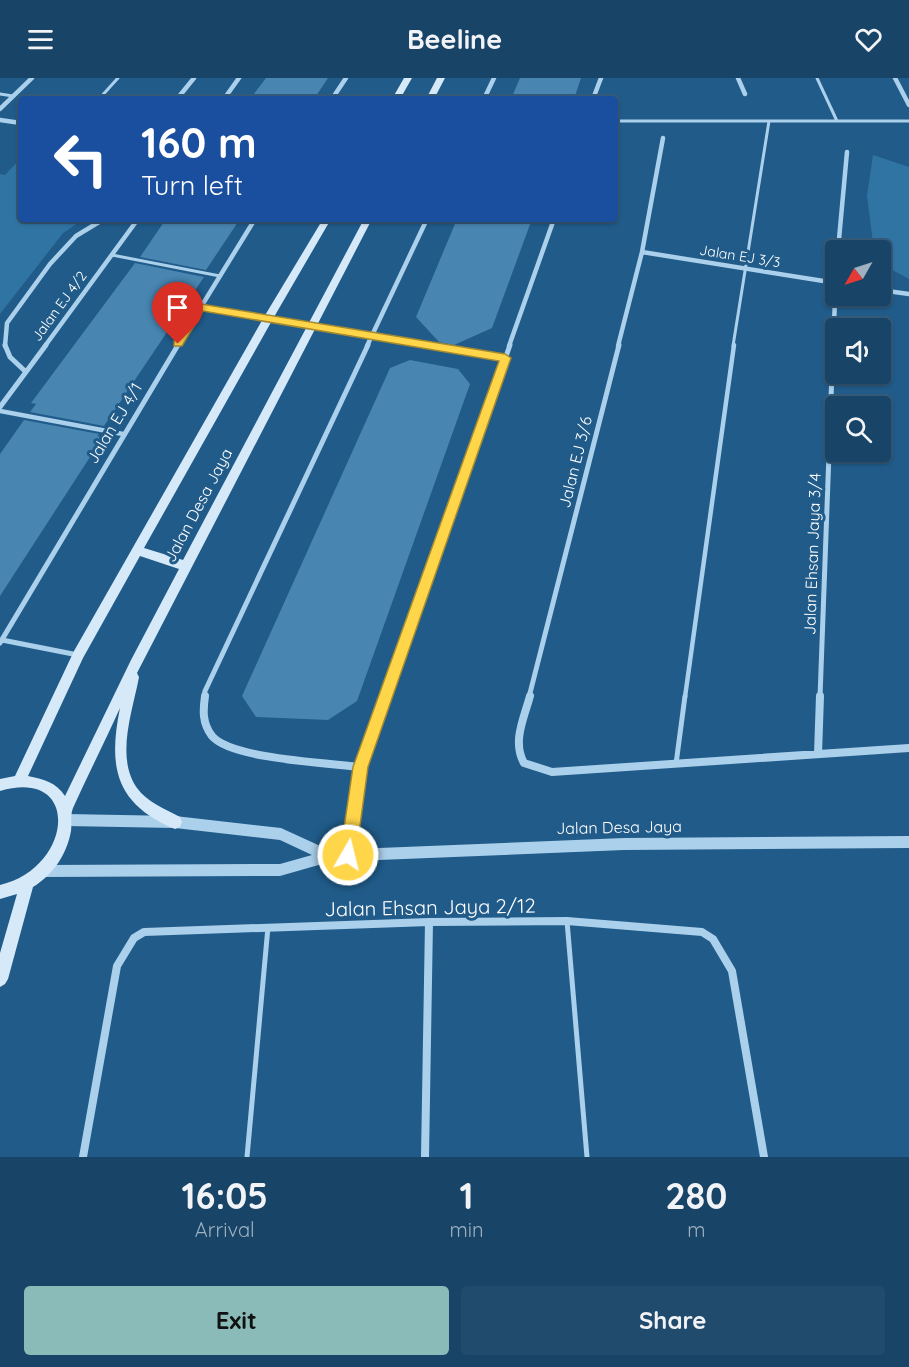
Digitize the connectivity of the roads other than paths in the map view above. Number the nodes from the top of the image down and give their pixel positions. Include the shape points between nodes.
1 (32, 78) edge
2 (118, 78) edge
3 (194, 78) edge
4 (239, 78) edge
5 (346, 78) edge
6 (408, 78) edge
7 (441, 78) edge
8 (494, 78) edge
9 (601, 78) edge
10 (738, 78) edge
11 (817, 78) edge
12 (895, 78) edge
13 (0, 94) edge
14 (745, 94) dead end
15 (13, 96) junction
16 (102, 96) edge
17 (179, 96) edge
18 (226, 96) edge
19 (334, 96) edge
20 (398, 96) edge
21 (432, 96) edge
22 (485, 96) edge
23 (594, 96) edge
24 (909, 105) edge
25 (0, 109) edge
26 (0, 120) edge
27 (769, 121) junction
28 (837, 121) junction
29 (909, 121) edge
30 (618, 122) edge
31 (18, 123) edge
32 (663, 138) dead end
33 (847, 152) dead end
34 (98, 222) edge
35 (136, 222) edge
36 (253, 222) edge
37 (325, 222) edge
38 (366, 222) edge
39 (426, 222) edge
40 (553, 222) edge
41 (839, 240) edge
42 (642, 252) junction
43 (112, 255) junction
44 (744, 268) junction
45 (220, 276) junction
46 (825, 280) edge
47 (891, 292) edge
48 (909, 294) edge
49 (834, 306) edge
50 (201, 307) junction
51 (269, 317) junction
52 (312, 324) junction
53 (373, 335) junction
54 (505, 358) junction
55 (26, 372) junction
56 (0, 409) edge
57 (123, 434) junction
58 (138, 551) junction
59 (186, 566) junction
60 (1, 642) edge
61 (78, 656) junction
62 (135, 664) junction
63 (909, 748) edge
64 (818, 754) junction
65 (676, 764) junction
66 (361, 767) junction
67 (19, 781) junction
68 (0, 785) edge
69 (65, 815) junction
70 (175, 822) junction
71 (909, 842) edge
72 (348, 855) junction
73 (329, 856) junction
74 (43, 871) junction
75 (27, 883) junction
76 (0, 892) edge
77 (567, 921) junction
78 (429, 922) junction
79 (268, 927) junction
80 (0, 979) edge
81 (83, 1157) edge
82 (247, 1157) edge
83 (425, 1157) edge
84 (587, 1157) edge
85 (764, 1157) edge

1 - 15 street
2 - 16 lane
3 - 17 street
4 - 18 street
5 - 19 street
6 - 20 main road
7 - 21 main road
8 - 22 street
9 - 23 street
10 - 14 street
11 - 28 lane
12 - 24 street
13 - 15 lane
15 - 25 street
26 - 31 street
27 - 28 lane
27 - 30 lane
27 - 44 lane
28 - 29 lane
32 - 42 street, Jalan EJ 3/6
33 - 41 street
34 - 55 street via 69,241 7,322 5,350
35 - 43 street, Jalan EJ 4/2
36 - 45 street, Jalan EJ 4/1
37 - 51 main road, Jalan Desa Jaya
38 - 52 main road, Jalan Desa Jaya
39 - 53 street
40 - 54 street
42 - 44 street, Jalan EJ 3/3
42 - 65 street, Jalan EJ 3/6 via 518,741 524,763 552,772
43 - 45 lane
43 - 55 street, Jalan EJ 4/2
44 - 46 street, Jalan EJ 3/3
44 - 65 lane
45 - 50 street, Jalan EJ 4/1
47 - 48 street
49 - 64 street, Jalan Ehsan Jaya 3/4
50 - 51 street
50 - 57 street, Jalan EJ 4/1
51 - 52 street
51 - 58 main road, Jalan Desa Jaya
52 - 53 street
52 - 59 main road, Jalan Desa Jaya
53 - 54 street
53 - 66 street via 210,680 203,703 203,714 214,738 237,753
54 - 66 street
55 - 56 street, Jalan EJ 4/2
56 - 57 lane
57 - 60 street, Jalan EJ 4/1
58 - 59 main road
58 - 61 main road, Jalan Desa Jaya
59 - 62 main road, Jalan Desa Jaya
60 - 61 street
61 - 67 main road, Jalan Desa Jaya
62 - 69 main road, Jalan Desa Jaya
62 - 70 main road via 121,745 124,773 133,794
63 - 64 street
64 - 65 street
66 - 72 street
67 - 68 main road
67 - 69 main road via 43,785 60,800
69 - 70 street, Jalan Desa Jaya
69 - 74 main road via 64,837
70 - 73 street, Jalan Desa Jaya via 281,834
71 - 72 street, Jalan Desa Jaya via 624,844
72 - 73 street, Jalan Desa Jaya
73 - 74 street, Jalan Desa Jaya via 280,870
74 - 75 main road
75 - 76 main road
75 - 80 main road
77 - 78 street, Jalan Ehsan Jaya 2/12
77 - 84 lane
77 - 85 street, Jalan Ehsan Jaya 2/12 via 702,932 713,939 732,970
78 - 79 street, Jalan Ehsan Jaya 2/12
78 - 83 street
79 - 81 street, Jalan Ehsan Jaya 2/12 via 144,932 135,938 117,966
79 - 82 lane

